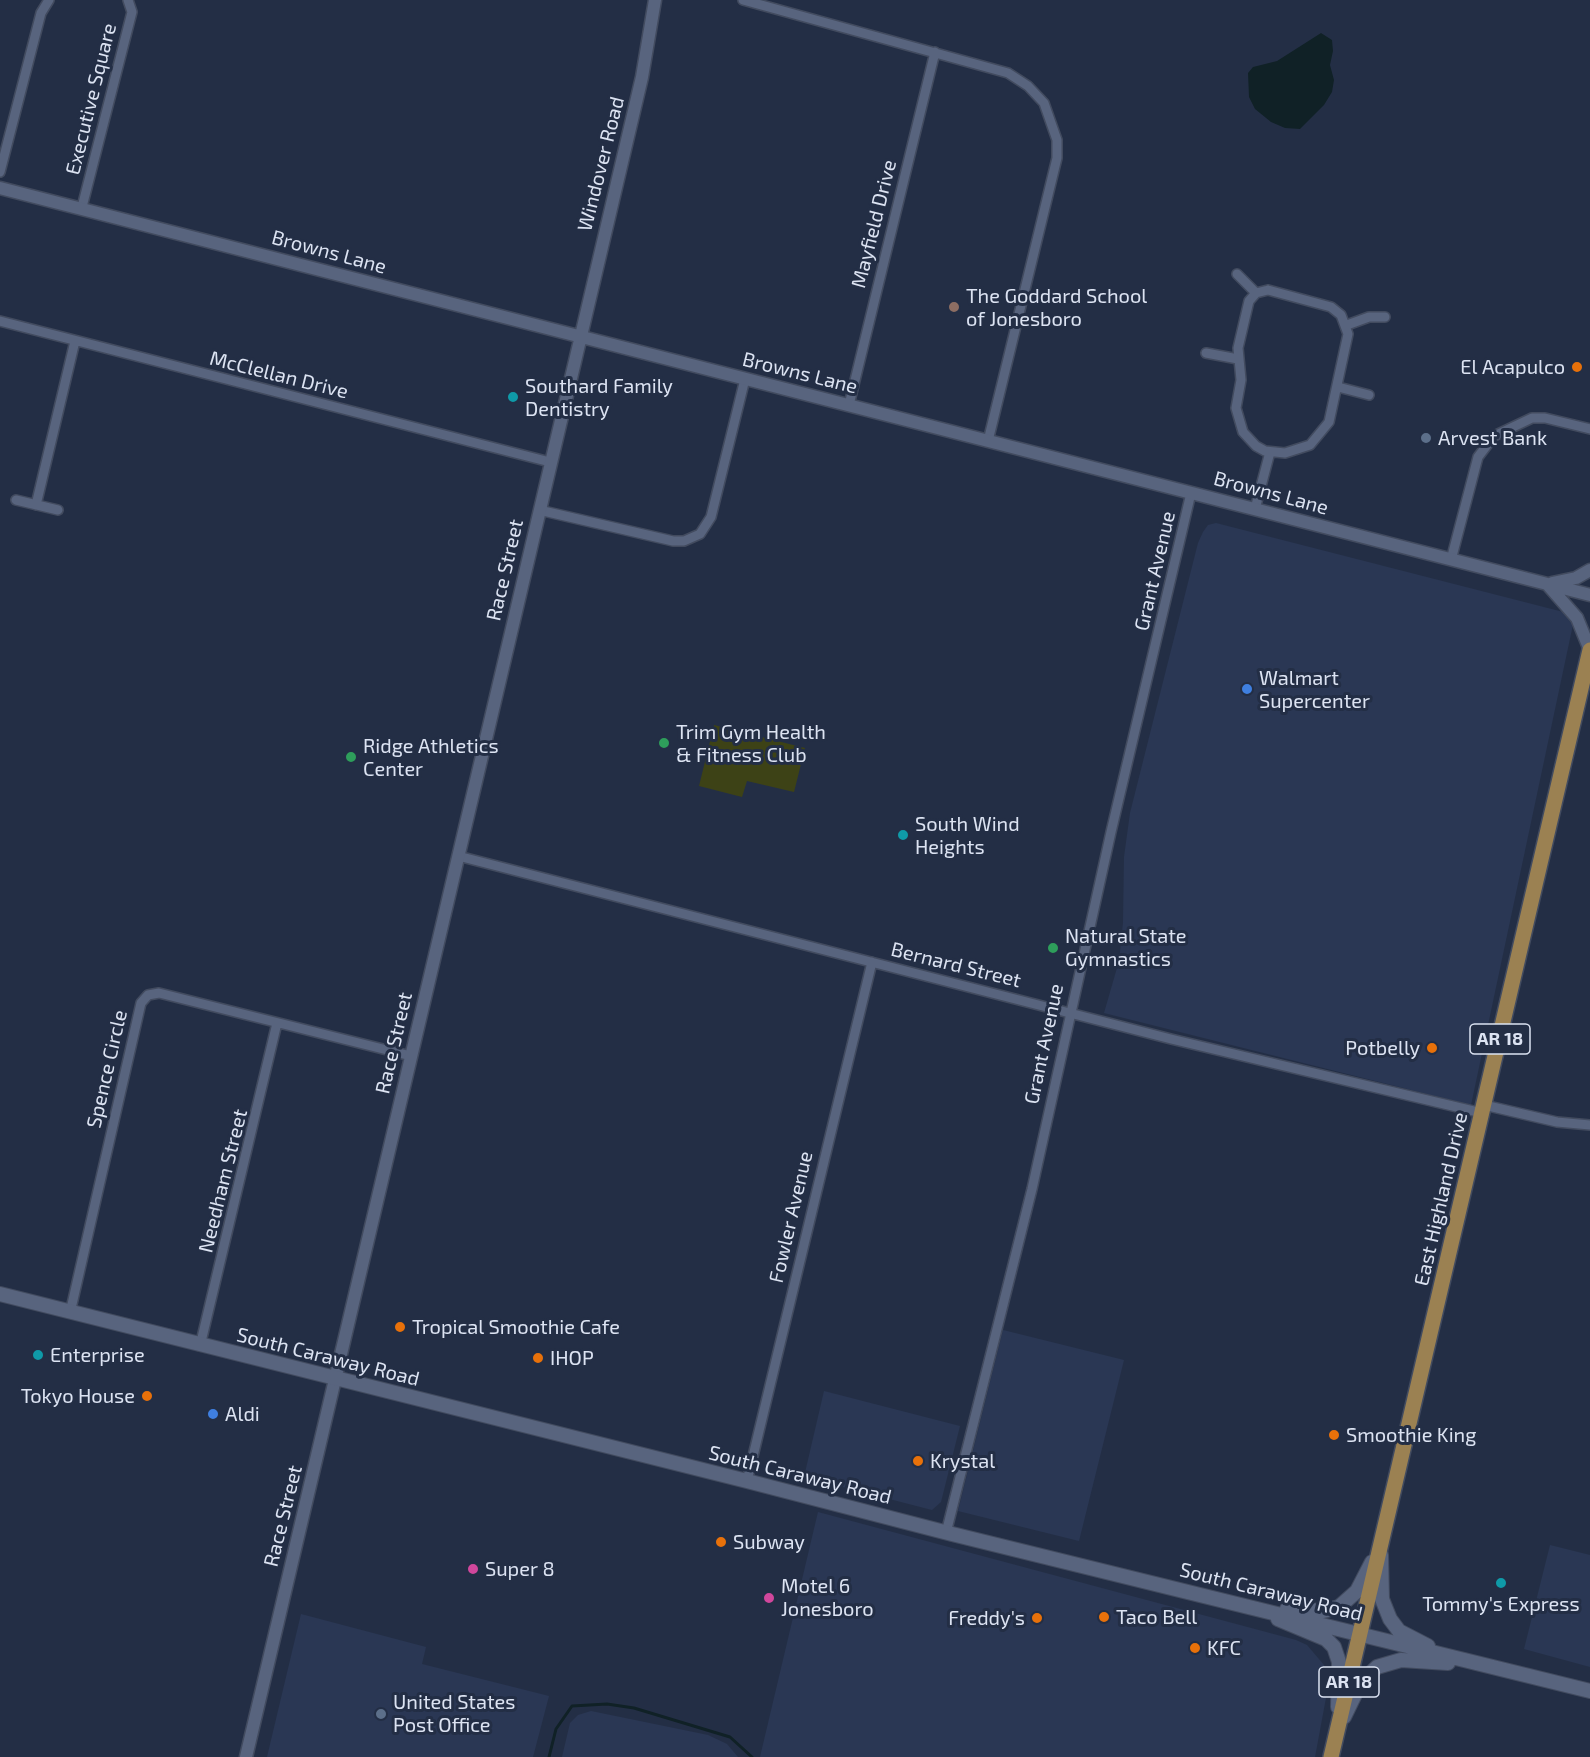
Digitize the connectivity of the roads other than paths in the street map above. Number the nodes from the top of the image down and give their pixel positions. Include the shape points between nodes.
1 (49, 0) edge
2 (128, 0) edge
3 (655, 0) edge
4 (743, 0) edge
5 (935, 52) junction
6 (0, 172) edge
7 (0, 188) edge
8 (82, 207) junction
9 (1237, 274) dead end
10 (1256, 292) junction
11 (1385, 316) dead end
12 (0, 321) edge
13 (1347, 325) junction
14 (580, 337) junction
15 (75, 341) junction
16 (1206, 353) dead end
17 (1238, 359) junction
18 (745, 379) junction
19 (1338, 387) junction
20 (1369, 395) dead end
21 (849, 405) junction
22 (1590, 429) edge
23 (988, 441) junction
24 (1270, 452) junction
25 (550, 462) junction
26 (1191, 493) junction
27 (16, 500) dead end
28 (36, 505) junction
29 (1255, 509) junction
30 (58, 510) dead end
31 (539, 510) junction
32 (1451, 560) junction
33 (1590, 570) edge
34 (1547, 584) junction
35 (1590, 595) edge
36 (1590, 650) edge
37 (458, 856) junction
38 (872, 962) junction
39 (1070, 1012) junction
40 (277, 1023) junction
41 (411, 1056) junction
42 (1483, 1109) junction
43 (1590, 1125) edge
44 (0, 1294) edge
45 (70, 1313) junction
46 (200, 1346) junction
47 (336, 1380) junction
48 (747, 1480) junction
49 (946, 1533) junction
50 (1382, 1547) junction
51 (1255, 1607) junction
52 (1361, 1634) junction
53 (1477, 1664) junction
54 (1590, 1691) edge
55 (1338, 1730) junction
56 (246, 1757) edge
57 (1331, 1757) edge

1 - 6 street via 41,13
2 - 8 street, Executive Square via 132,12
3 - 14 street, Windover Road via 642,77
4 - 5 street
5 - 21 street, Mayfield Drive
5 - 23 street via 1008,74 1028,86 1044,103 1057,140 1057,158
7 - 8 street, Browns Lane
8 - 14 street, Browns Lane
9 - 10 street
10 - 13 street via 1268,290 1331,307
10 - 17 street via 1249,301
11 - 13 street
12 - 15 street, McClellan Drive
13 - 19 street via 1348,340
14 - 18 street, Browns Lane
14 - 25 street, Race Street
15 - 25 street, McClellan Drive
15 - 28 street
16 - 17 street
17 - 24 street via 1242,380 1236,408 1239,424 1256,446
18 - 21 street, Browns Lane
18 - 31 street via 711,517 700,534 673,541
19 - 20 street
19 - 24 street via 1329,422 1318,438 1292,452
21 - 23 street, Browns Lane
22 - 32 street via 1532,418 1494,436 1478,457
23 - 26 street, Browns Lane
24 - 29 street
25 - 31 street, Race Street
26 - 29 street, Browns Lane
26 - 39 street, Grant Avenue
27 - 28 street
28 - 30 street
29 - 32 street, Browns Lane
31 - 37 street, Race Street
32 - 34 street, Browns Lane
33 - 34 street via 1576,578
34 - 35 street, Browns Lane
34 - 36 street via 1577,618
36 - 42 main road, East Highland Drive / AR 18
37 - 38 street, Bernard Street
37 - 41 street, Race Street
38 - 39 street, Bernard Street
38 - 48 street, Fowler Avenue
39 - 42 street, Bernard Street via 1359,1085
39 - 49 street, Grant Avenue via 1032,1189
40 - 41 street, Spence Circle
40 - 45 street, Spence Circle via 159,993 144,998
40 - 46 street, Needham Street
41 - 47 street, Race Street
42 - 43 street, Bernard Street
42 - 50 main road, East Highland Drive / AR 18
44 - 45 main road, South Caraway Road
45 - 46 main road, South Caraway Road
46 - 47 main road, South Caraway Road
47 - 48 main road, South Caraway Road
47 - 56 street, Race Street
48 - 49 main road, South Caraway Road
49 - 51 main road, South Caraway Road
50 - 51 main road via 1357,1592 1339,1607 1323,1611
50 - 52 main road, East Highland Drive / AR 18
50 - 53 main road via 1382,1599 1394,1626 1433,1648
51 - 52 main road, South Caraway Road
51 - 55 main road via 1326,1639 1334,1647 1339,1662
52 - 53 main road, South Caraway Road
52 - 55 main road, East Highland Drive / AR 18
53 - 54 main road, South Caraway Road
53 - 55 main road via 1401,1660 1377,1667 1361,1682
55 - 57 main road, East Highland Drive / AR 18

